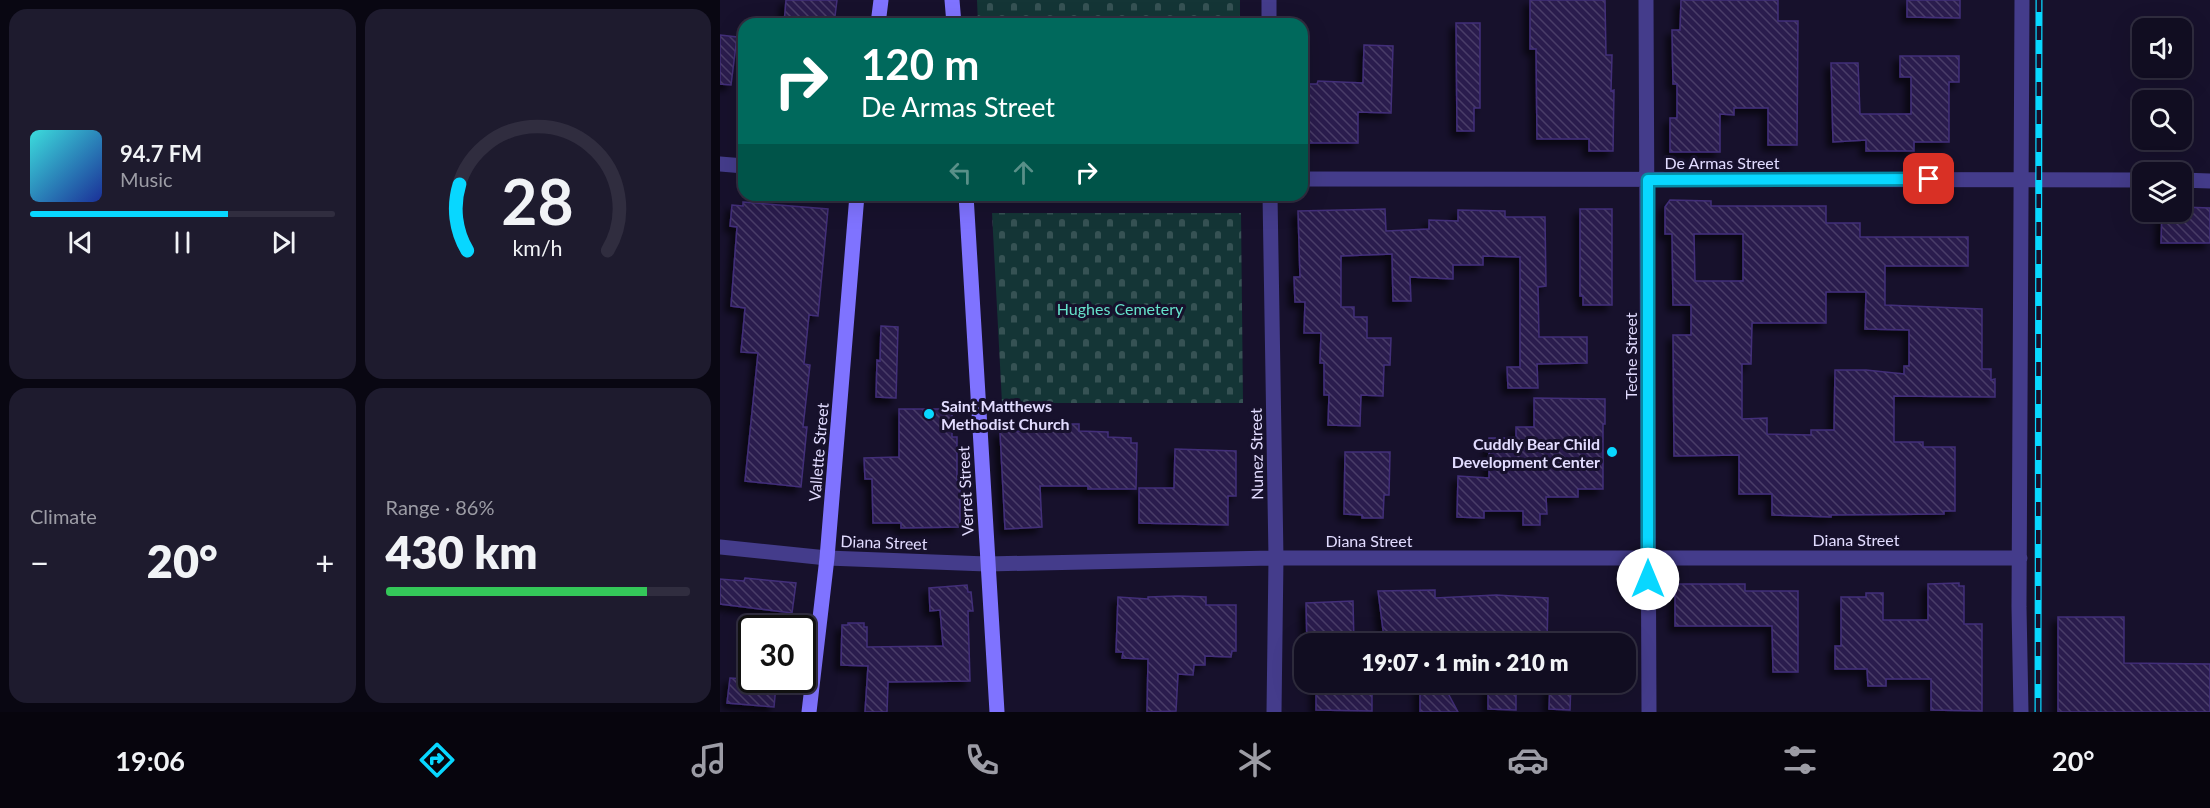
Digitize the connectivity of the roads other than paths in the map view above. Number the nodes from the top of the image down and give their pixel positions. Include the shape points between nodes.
1 (881, 0) edge
2 (952, 0) edge
3 (1269, 0) edge
4 (1646, 0) edge
5 (2022, 0) edge
6 (879, 18) edge
7 (954, 18) edge
8 (1269, 18) edge
9 (720, 164) edge
10 (738, 166) edge
11 (2023, 178) junction
12 (1308, 179) edge
13 (1648, 180) junction
14 (2132, 180) edge
15 (2192, 180) edge
16 (2210, 181) edge
17 (857, 201) edge
18 (966, 201) edge
19 (1270, 201) edge
20 (720, 546) edge
21 (1648, 557) junction
22 (827, 558) junction
23 (1276, 558) junction
24 (2020, 558) junction
25 (987, 564) junction
26 (809, 712) edge
27 (997, 712) edge
28 (1274, 712) edge
29 (1649, 712) edge
30 (2021, 712) edge

1 - 6 main road
2 - 7 main road
3 - 8 street
4 - 13 street, Teche Street
5 - 11 street
9 - 10 street
11 - 13 street, De Armas Street
11 - 14 street, De Armas Street
11 - 24 street
12 - 13 street, De Armas Street
13 - 21 street, Teche Street
15 - 16 street
17 - 22 main road, Vallette Street
18 - 25 main road, Verret Street
19 - 23 street, Nunez Street
20 - 22 street, Diana Street
21 - 23 street, Diana Street
21 - 24 street, Diana Street
21 - 29 street, Teche Street
22 - 25 street, Diana Street
22 - 26 main road, Vallette Street
23 - 25 street, Diana Street
23 - 28 street, Nunez Street
24 - 30 street
25 - 27 main road, Verret Street

